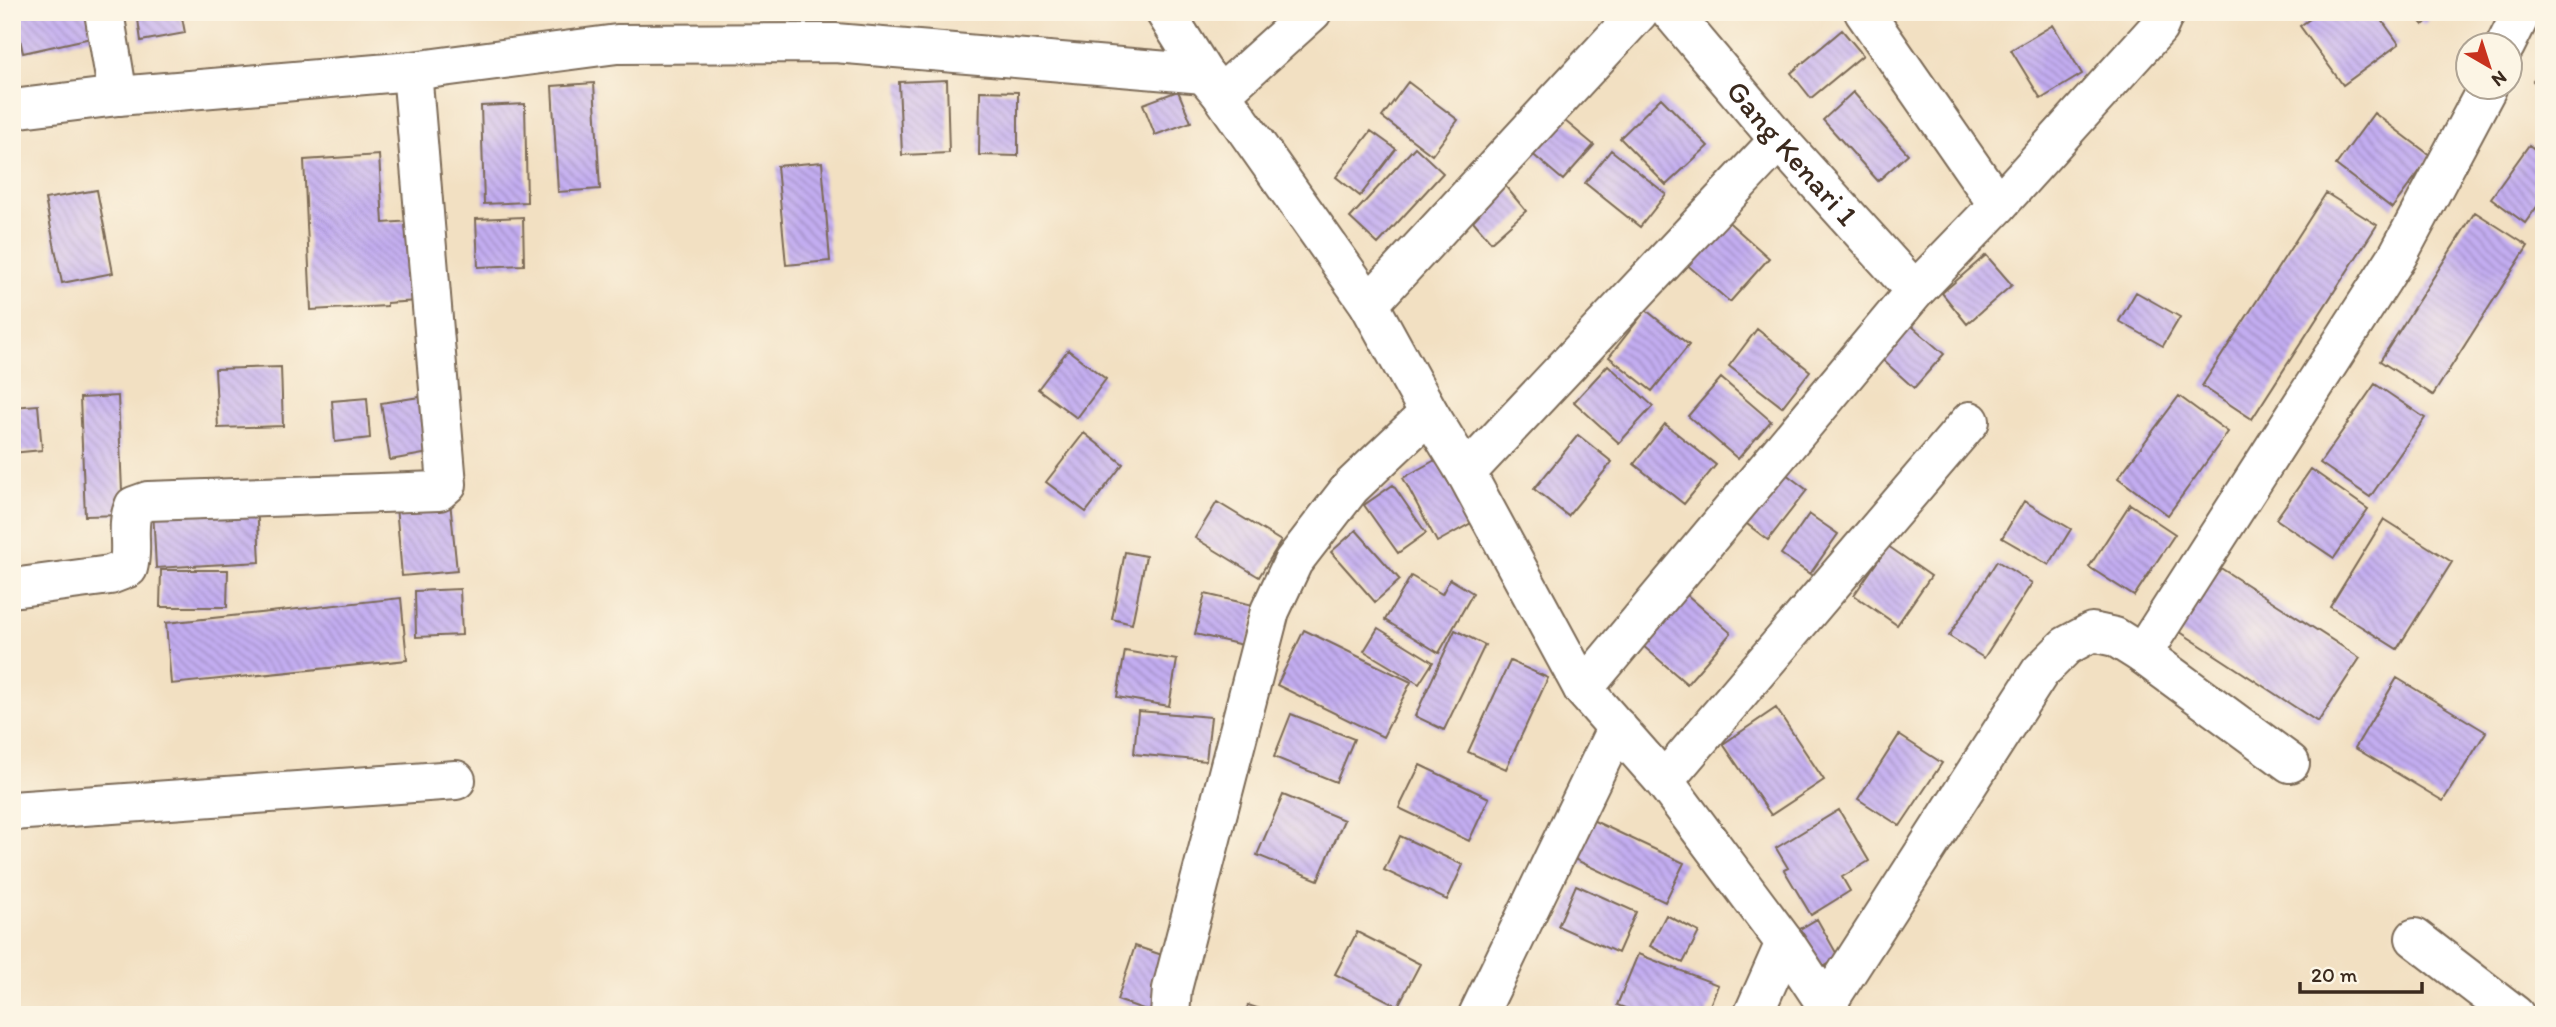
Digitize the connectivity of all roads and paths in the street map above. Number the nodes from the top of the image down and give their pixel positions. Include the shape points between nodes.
1 (104, 12) edge
2 (1165, 12) edge
3 (1312, 12) edge
4 (1639, 12) edge
5 (1671, 12) edge
6 (1864, 12) edge
7 (2165, 12) edge
8 (2522, 12) edge
9 (2512, 32) edge
10 (412, 71) junction
11 (1212, 84) junction
12 (118, 96) junction
13 (2480, 102) edge
14 (12, 109) edge
15 (1779, 140) junction
16 (1998, 205) junction
17 (1915, 291) junction
18 (1369, 304) junction
19 (1429, 413) junction
20 (1970, 421) dead end
21 (1466, 473) junction
22 (12, 588) edge
23 (2142, 654) junction
24 (1583, 689) junction
25 (1617, 727) junction
26 (2290, 763) dead end
27 (456, 780) dead end
28 (1664, 781) junction
29 (12, 811) edge
30 (2415, 938) dead end
31 (1785, 943) junction
32 (1829, 1010) edge
33 (1170, 1015) edge
34 (1478, 1015) edge
35 (1753, 1015) edge
36 (2515, 1015) edge

1 - 12 street
2 - 11 street
3 - 11 street
4 - 18 street
5 - 15 street, Gang Kenari 1
6 - 16 street
7 - 16 street via 2158,28
8 - 9 street
10 - 11 street via 617,44 835,43
10 - 12 street
10 - 22 street via 444,488 148,501 134,506 129,517 128,568 110,575
11 - 18 street
12 - 14 street
13 - 23 street via 2398,255
15 - 17 street, Gang Kenari 1
15 - 21 street
16 - 17 street
17 - 24 street
18 - 19 street
19 - 21 street
19 - 33 street via 1351,487 1293,562 1270,611 1172,989
20 - 28 street
21 - 24 street
23 - 26 street
23 - 32 street via 2115,637 2092,632 2066,646 2040,672
24 - 25 street
25 - 28 street
25 - 34 street
27 - 29 street
28 - 31 street
30 - 36 street
31 - 32 street
31 - 35 street

